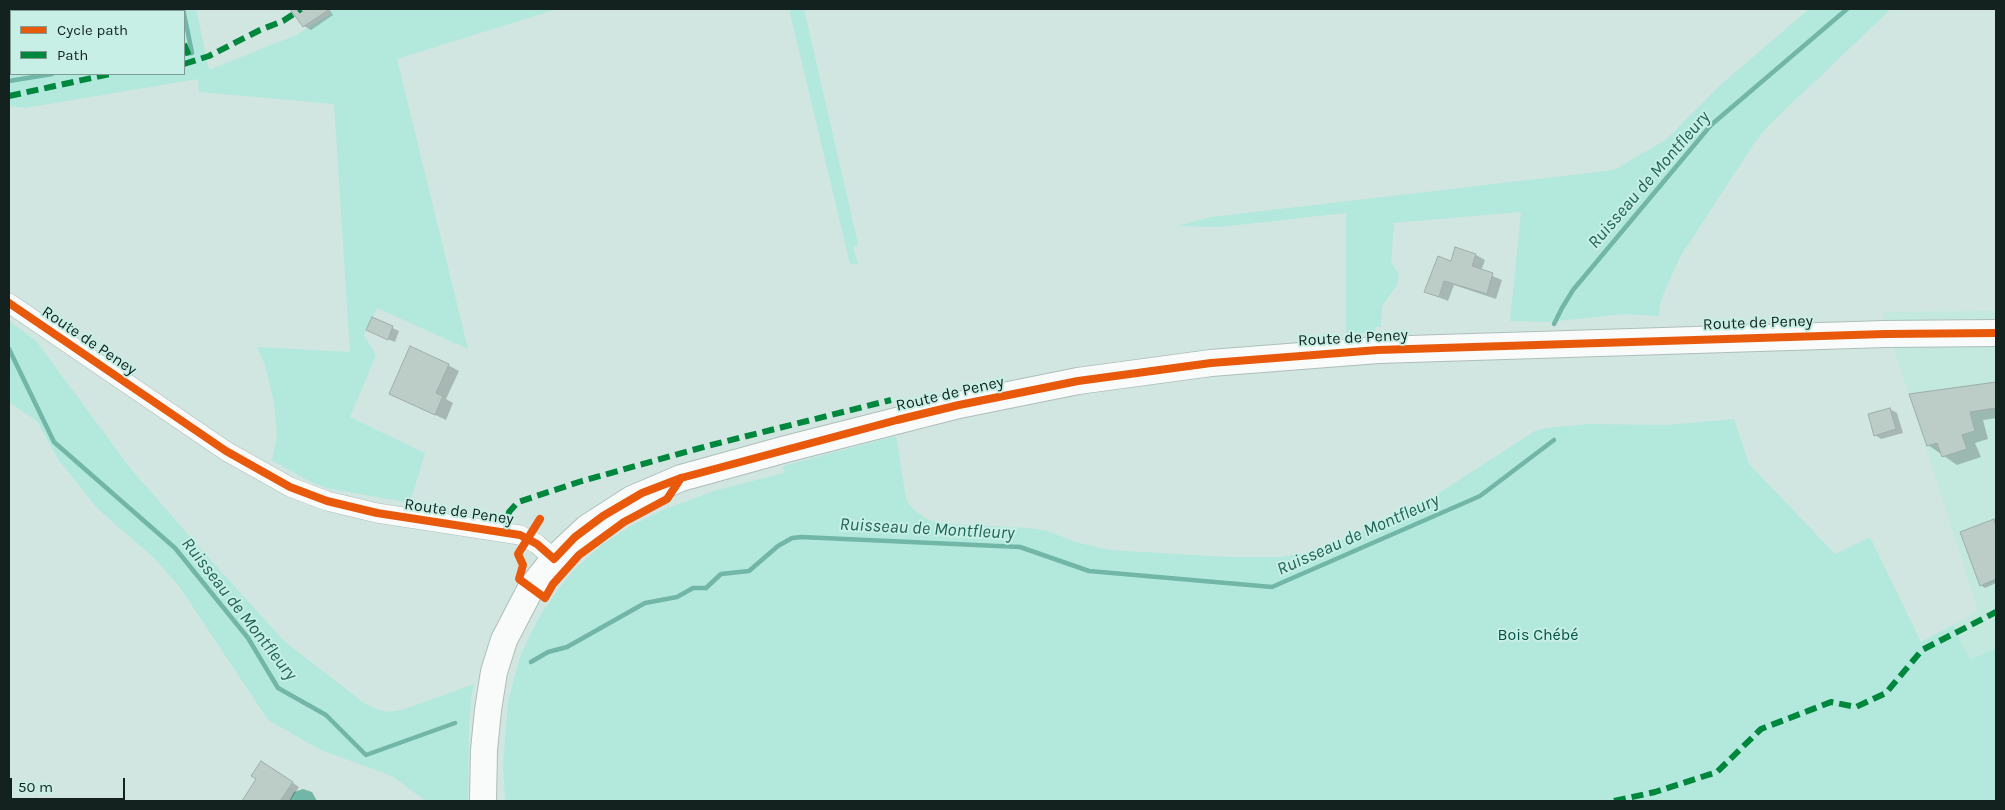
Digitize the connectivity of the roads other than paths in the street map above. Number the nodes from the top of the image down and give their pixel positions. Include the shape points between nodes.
1 (9, 303) edge
2 (1996, 333) edge
3 (554, 559) junction
4 (483, 801) edge

1 - 3 street, Route de Peney via 226,451 290,487 327,501 377,513 520,535
2 - 3 main road, Route de Peney via 1378,350 1211,363 1078,381 897,420 681,478 637,496 603,516 575,537
3 - 4 main road via 527,594 498,656 488,710

